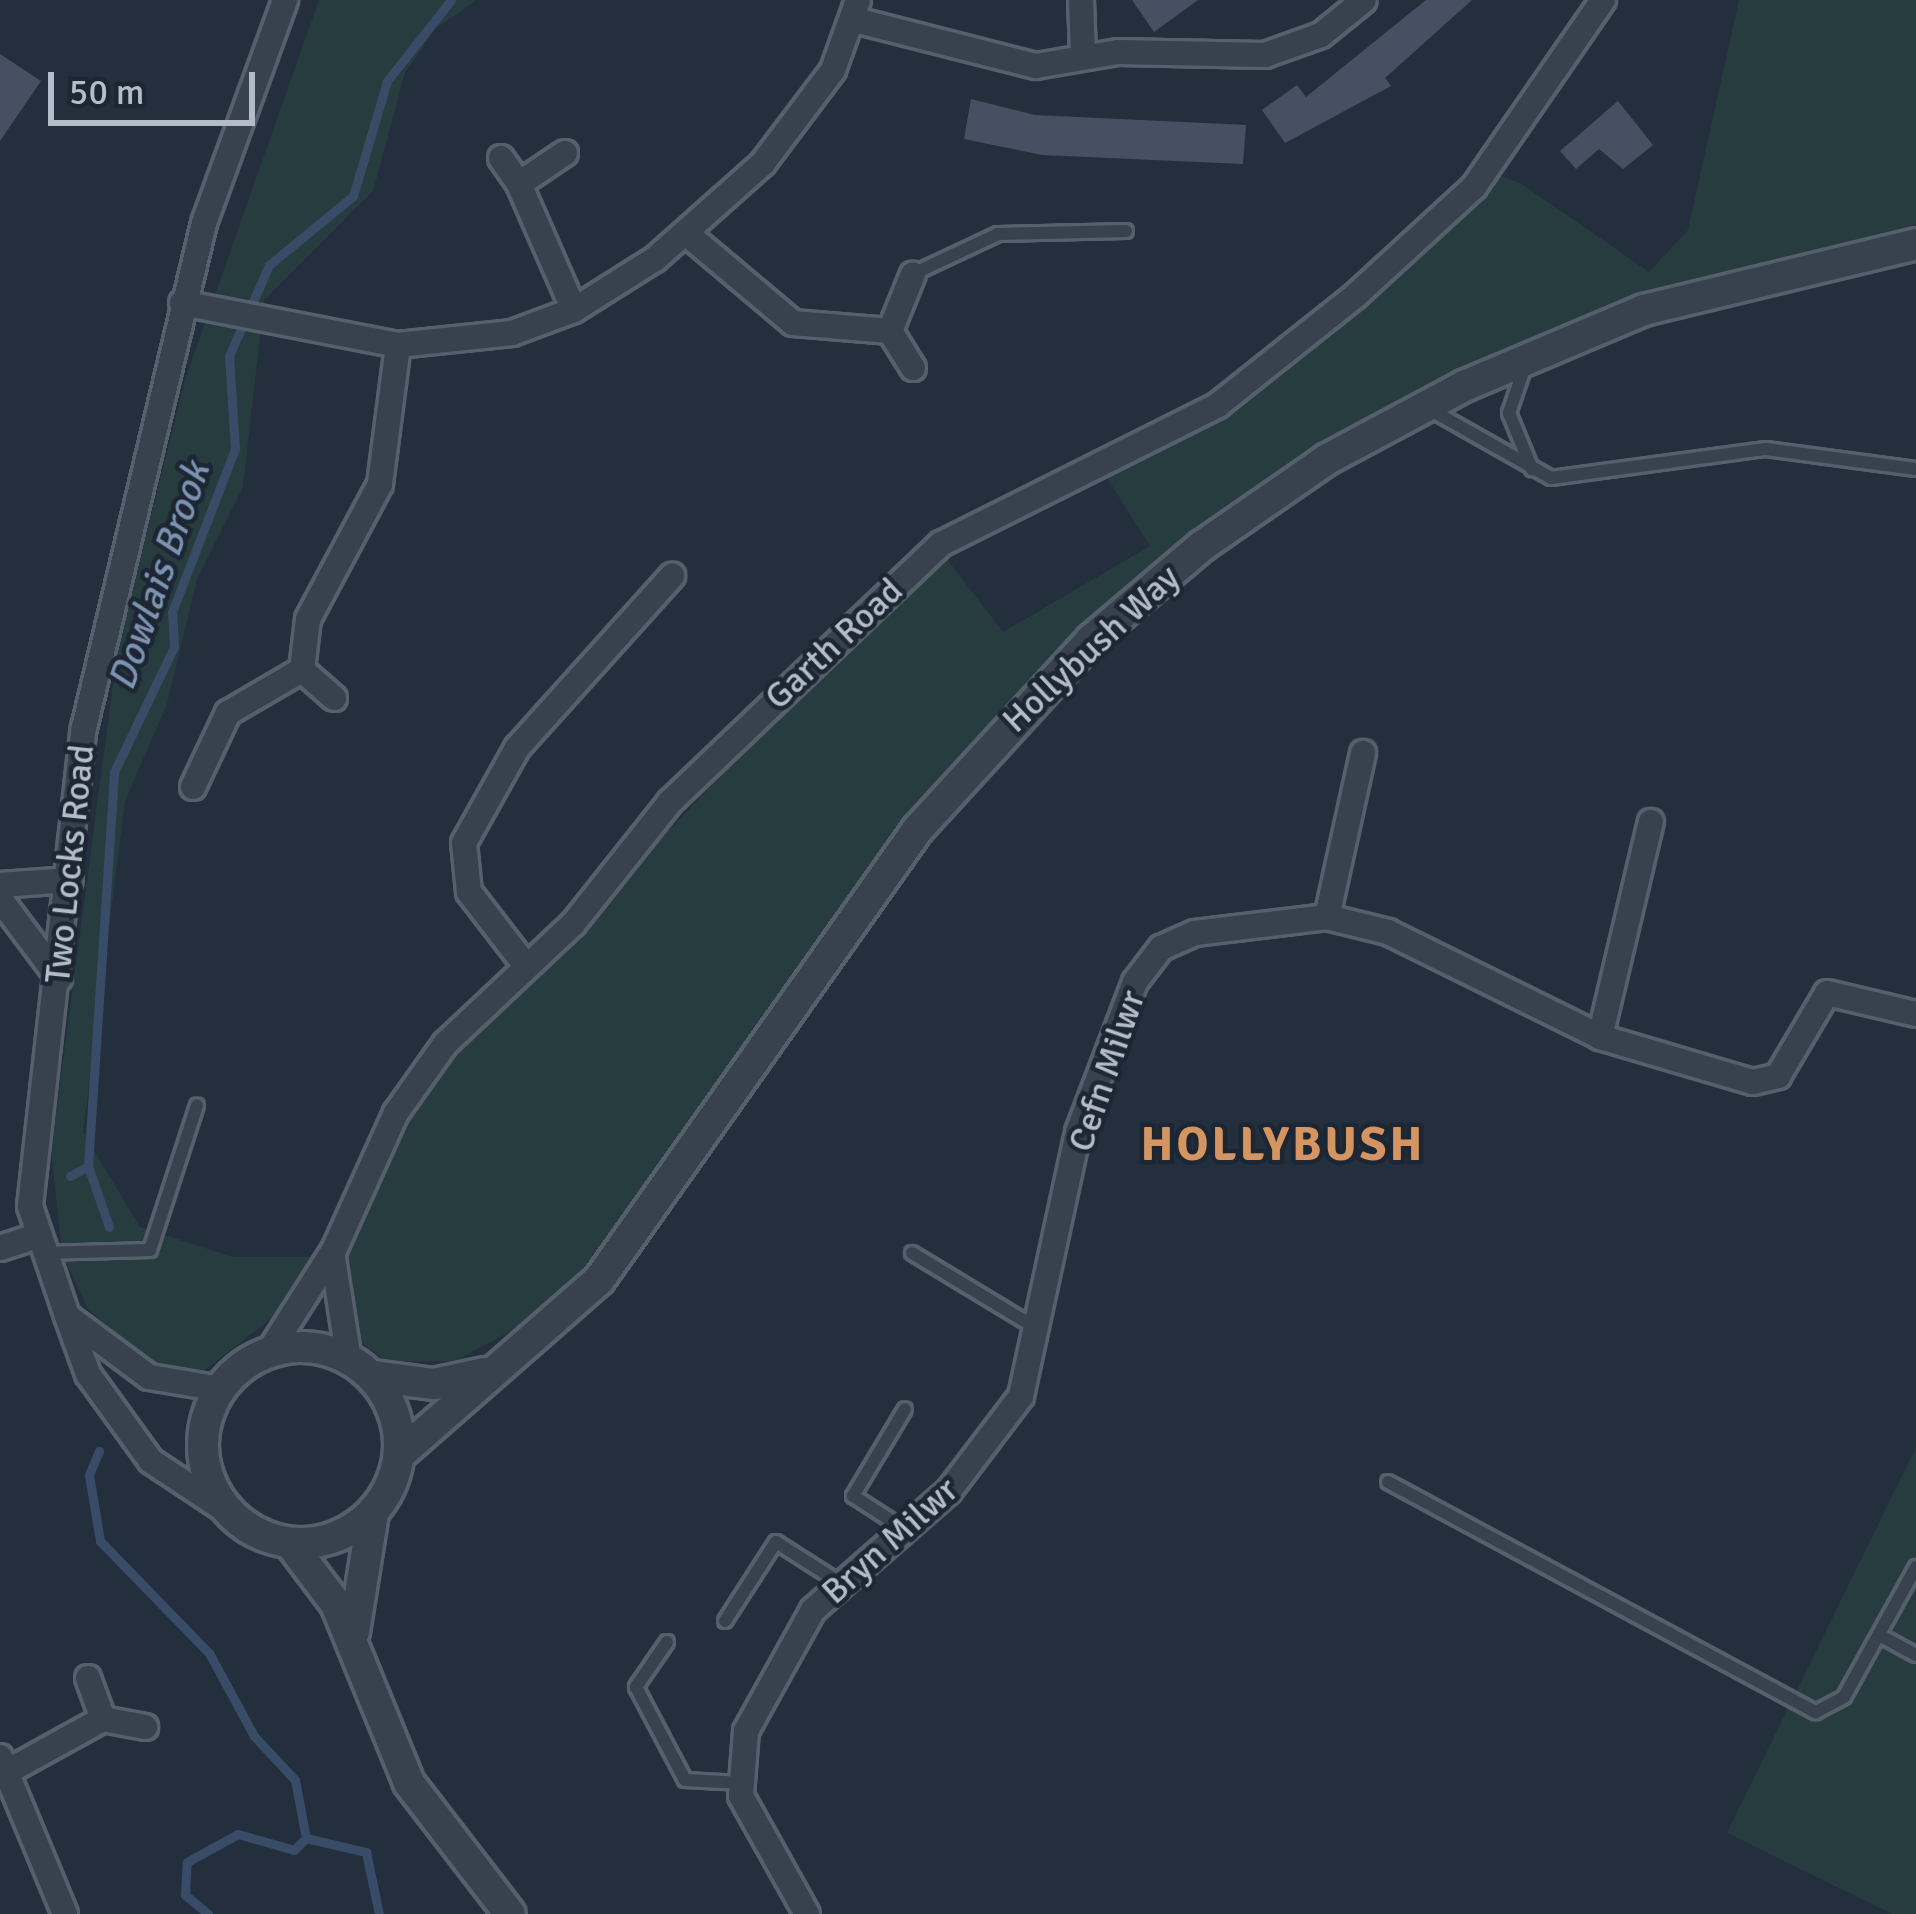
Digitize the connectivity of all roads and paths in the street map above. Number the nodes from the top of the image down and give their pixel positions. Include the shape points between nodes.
1 (285, 0) edge
2 (1081, 0) edge
3 (1364, 0) edge
4 (1603, 0) edge
5 (857, 10) edge
6 (1083, 55) junction
7 (565, 153) dead end
8 (501, 158) dead end
9 (519, 184) junction
10 (1126, 231) dead end
11 (686, 234) junction
12 (1916, 244) edge
13 (913, 274) joint
14 (182, 303) junction
15 (574, 310) junction
16 (890, 331) junction
17 (398, 345) junction
18 (1528, 359) junction
19 (913, 368) dead end
20 (1425, 407) junction
21 (1532, 470) junction
22 (1916, 470) edge
23 (672, 576) dead end
24 (620, 592) dead end
25 (641, 610) junction
26 (302, 670) junction
27 (334, 698) dead end
28 (1363, 753) dead end
29 (193, 788) dead end
30 (1651, 822) dead end
31 (70, 880) junction
32 (0, 885) edge
33 (0, 899) edge
34 (1327, 917) junction
35 (526, 966) junction
36 (59, 978) junction
37 (1916, 1014) edge
38 (1600, 1037) junction
39 (197, 1106) dead end
40 (39, 1245) junction
41 (0, 1248) edge
42 (334, 1250) junction
43 (912, 1253) dead end
44 (67, 1316) junction
45 (1039, 1330) junction
46 (269, 1352) junction
47 (360, 1368) junction
48 (502, 1368) junction
49 (221, 1389) junction
50 (905, 1409) dead end
51 (1000, 1432) joint
52 (399, 1455) junction
53 (1388, 1482) dead end
54 (373, 1513) junction
55 (231, 1514) junction
56 (901, 1527) junction
57 (290, 1543) junction
58 (1916, 1567) edge
59 (838, 1581) junction
60 (725, 1622) dead end
61 (1879, 1635) junction
62 (667, 1642) dead end
63 (356, 1650) junction
64 (1916, 1655) edge
65 (88, 1678) dead end
66 (103, 1719) junction
67 (145, 1726) dead end
68 (2, 1765) edge
69 (741, 1783) junction
70 (65, 1914) edge
71 (510, 1914) edge
72 (807, 1914) edge

1 - 14 street, Two Locks Road
2 - 6 street
3 - 6 street via 1322,34 1264,55
4 - 35 street, Garth Road via 1474,187 1218,405 940,544 670,802
5 - 6 street via 1036,66
5 - 11 street via 801,116
7 - 9 street
8 - 9 street
9 - 15 street
10 - 13 lane via 998,234
11 - 15 street
11 - 16 street via 793,323
12 - 18 street, Hollybush Way via 1643,310
13 - 16 street
14 - 17 street
14 - 31 street, Two Locks Road via 104,618
15 - 17 street via 512,333
16 - 19 street
17 - 26 street via 380,484 308,619
18 - 20 street, Hollybush Way
18 - 21 lane via 1509,413
20 - 21 lane
20 - 48 street, Hollybush Way via 1202,546 1008,724 918,829 642,1227 569,1313
21 - 22 lane via 1584,481 1766,449
23 - 25 street
24 - 25 street
25 - 35 street via 518,748 464,843 469,892
26 - 27 street
26 - 29 street via 228,713
28 - 34 street
30 - 38 street
31 - 32 street
31 - 36 street, Two Locks Road
33 - 36 street
34 - 38 street, Cefn Milwr via 1388,932
34 - 45 street, Cefn Milwr via 1195,933 1161,948 1135,982 1078,1132
35 - 42 street, Garth Road via 477,1008 396,1113
36 - 40 street, Two Locks Road
37 - 38 street, Cefn Milwr via 1827,993 1778,1076 1753,1082
39 - 40 lane via 150,1250
40 - 41 street
40 - 44 street, Two Locks Road
42 - 46 street, Garth Road
42 - 47 street
43 - 45 lane
44 - 49 street via 149,1377
44 - 55 street, Two Locks Road via 112,1414 183,1492
45 - 51 street, Cefn Milwr
46 - 47 street, Hollybush Way via 317,1348
46 - 49 street
47 - 48 street, Hollybush Way via 434,1384
47 - 52 street via 394,1411
48 - 52 street, Hollybush Way
49 - 55 street via 203,1460
50 - 56 lane via 854,1496
51 - 56 street, Bryn Milwr
52 - 54 street, Hollybush Way
53 - 61 lane via 1802,1710 1844,1697
54 - 57 street via 326,1541
54 - 63 street, Hollybush Way
55 - 57 street
56 - 59 street, Bryn Milwr
57 - 63 street, Hollybush Way
58 - 61 lane
59 - 60 lane via 776,1542
59 - 69 street, Bryn Milwr via 761,1696
61 - 64 lane
62 - 69 lane via 636,1687 685,1780
63 - 71 street, Hollybush Way via 409,1783
65 - 66 street
66 - 67 street
66 - 68 street
68 - 70 street
69 - 72 street via 754,1830

